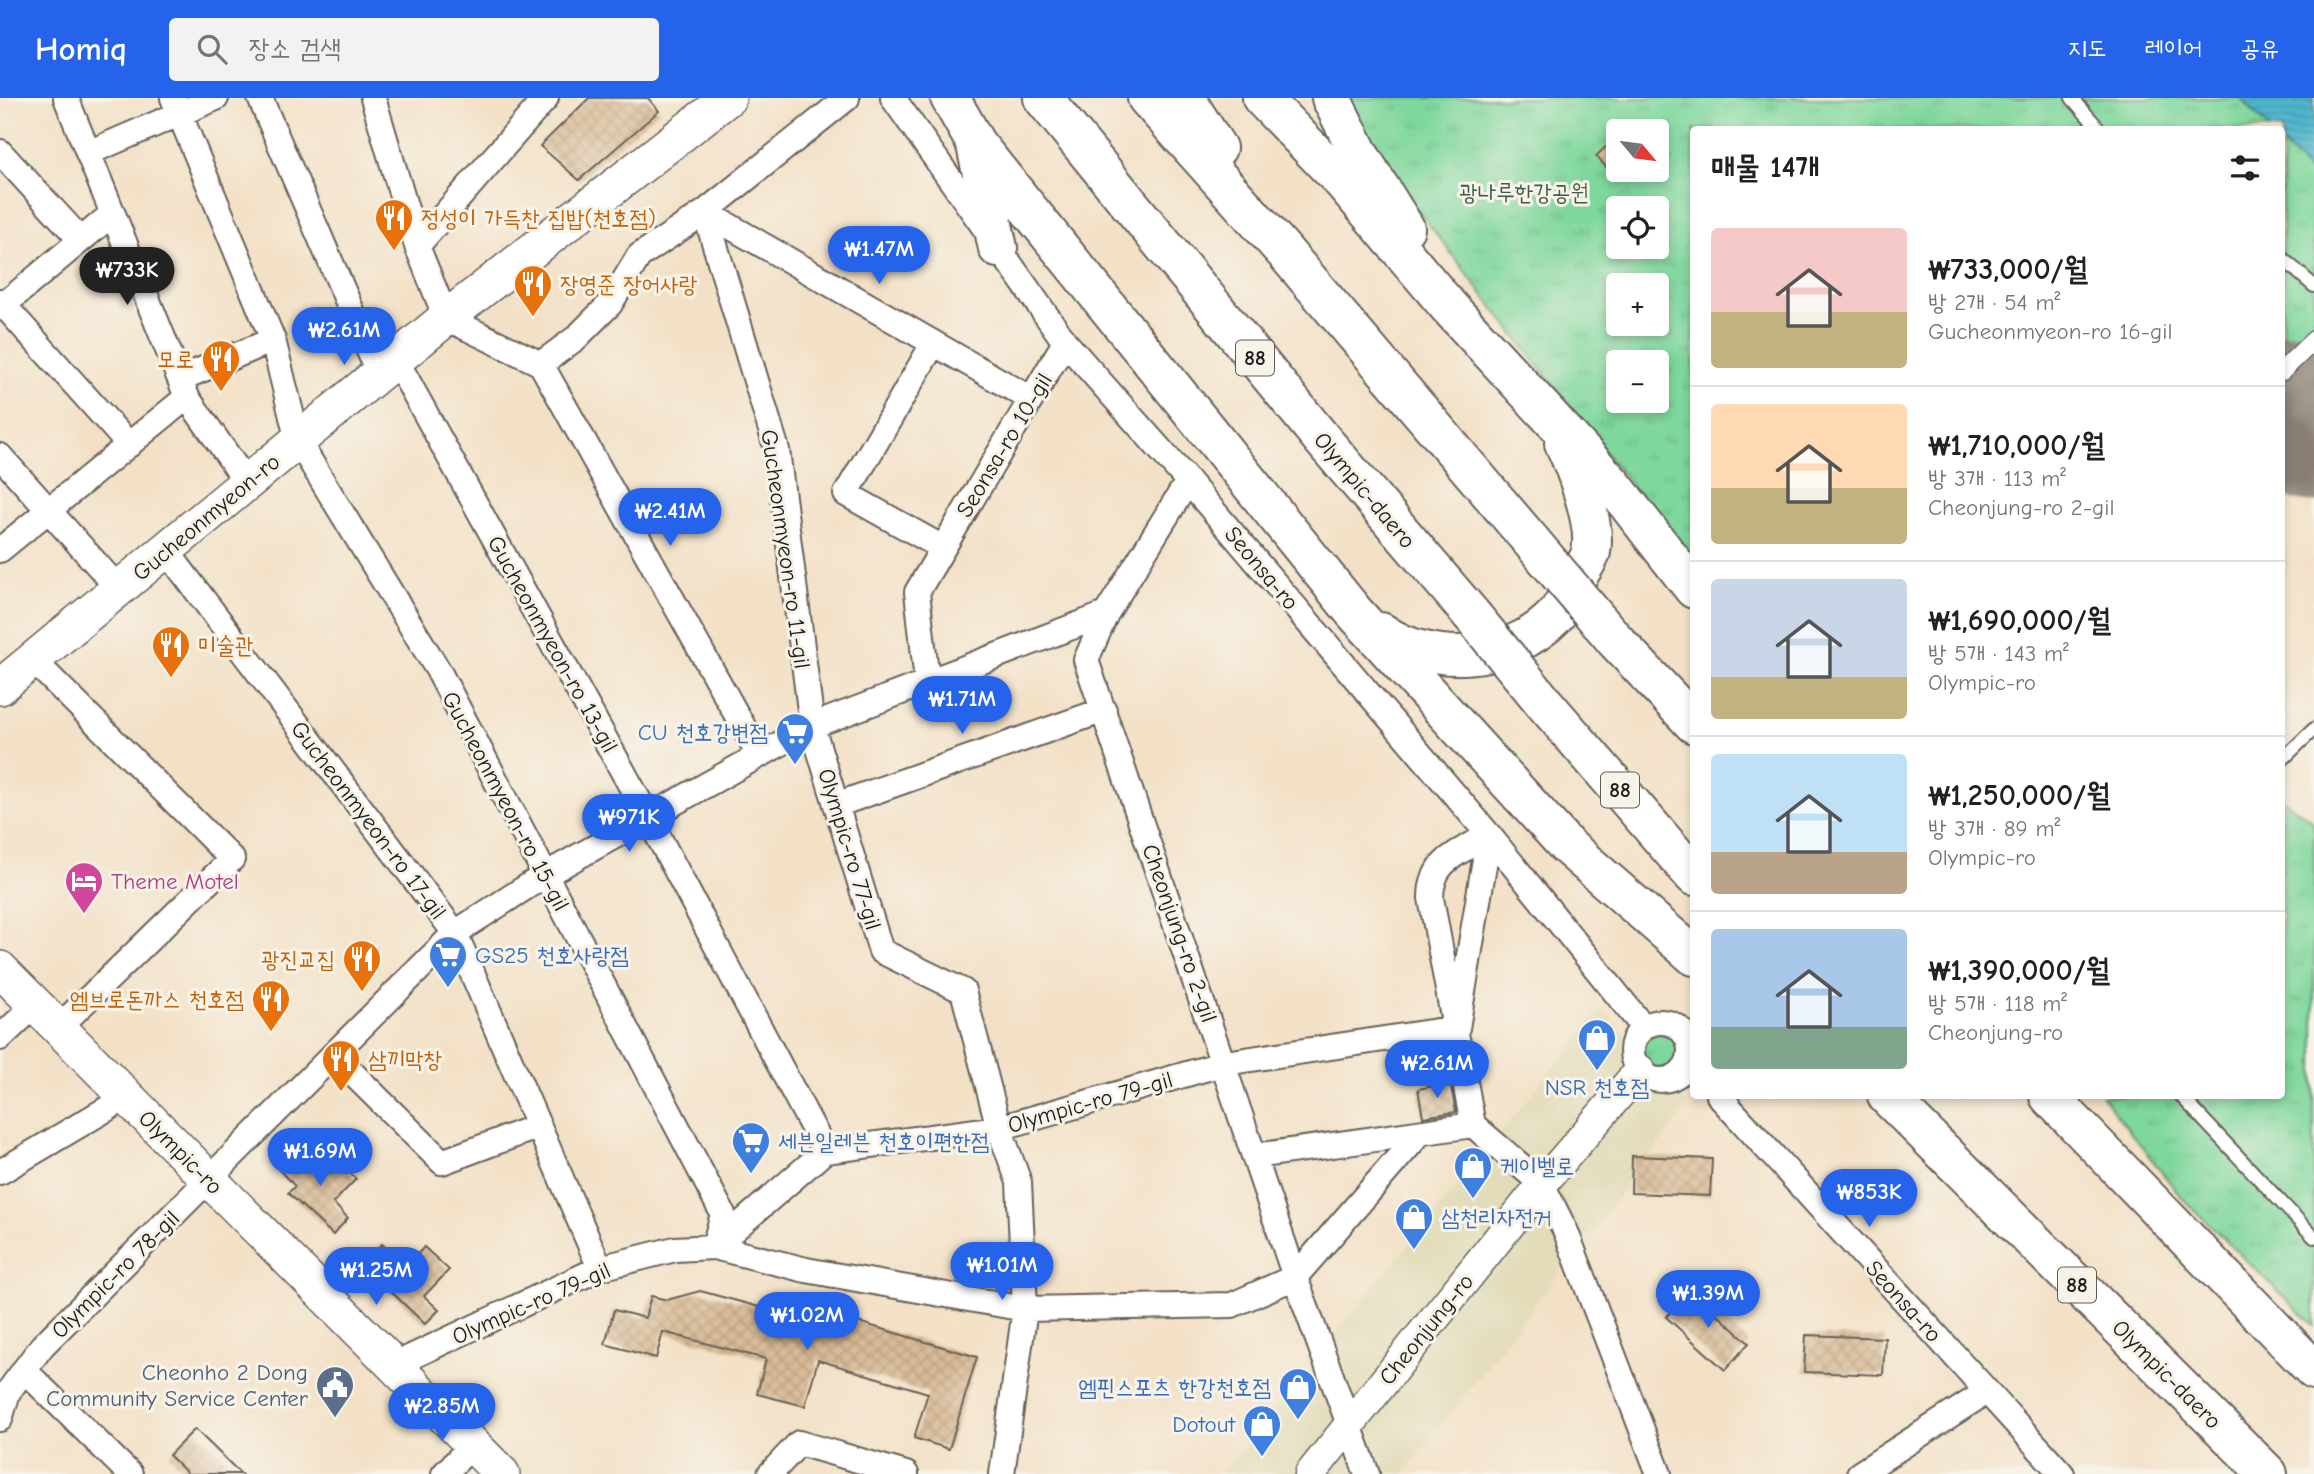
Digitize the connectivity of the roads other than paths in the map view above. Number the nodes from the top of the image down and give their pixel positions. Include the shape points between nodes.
1 (66, 98) edge
2 (216, 98) edge
3 (260, 98) edge
4 (373, 98) edge
5 (546, 98) edge
6 (728, 98) edge
7 (847, 98) edge
8 (893, 98) edge
9 (950, 98) edge
10 (1043, 98) edge
11 (1147, 98) edge
12 (1185, 98) edge
13 (1262, 98) edge
14 (1331, 98) edge
15 (2072, 98) edge
16 (177, 106) edge
17 (2096, 126) edge
18 (976, 144) junction
19 (0, 152) edge
20 (88, 153) junction
21 (705, 212) junction
22 (112, 214) junction
23 (81, 240) junction
24 (417, 246) junction
25 (998, 248) junction
26 (1283, 250) junction
27 (2285, 261) edge
28 (2314, 286) edge
29 (1, 305) edge
30 (1448, 306) junction
31 (446, 318) junction
32 (273, 340) junction
33 (2314, 340) edge
34 (1065, 342) junction
35 (933, 344) junction
36 (541, 364) junction
37 (388, 367) junction
38 (2285, 367) edge
39 (185, 388) junction
40 (1031, 399) junction
41 (1555, 423) junction
42 (298, 441) junction
43 (129, 445) junction
44 (0, 456) edge
45 (1188, 481) junction
46 (247, 483) junction
47 (48, 511) junction
48 (943, 548) junction
49 (0, 550) edge
50 (166, 550) junction
51 (1690, 584) edge
52 (118, 589) junction
53 (1354, 612) junction
54 (1106, 614) junction
55 (33, 660) junction
56 (927, 682) junction
57 (0, 687) edge
58 (1104, 710) junction
59 (1690, 720) edge
60 (812, 726) junction
61 (2314, 729) edge
62 (759, 755) junction
63 (2285, 757) edge
64 (836, 805) junction
65 (648, 817) junction
66 (1489, 835) junction
67 (1690, 871) edge
68 (545, 875) junction
69 (455, 933) junction
70 (1690, 953) edge
71 (0, 969) edge
72 (47, 1016) junction
73 (1687, 1022) edge
74 (1457, 1028) junction
75 (1644, 1028) junction
76 (0, 1038) edge
77 (335, 1056) junction
78 (1225, 1063) junction
79 (1640, 1070) junction
80 (1689, 1071) edge
81 (127, 1097) junction
82 (1722, 1099) edge
83 (1890, 1099) edge
84 (2184, 1099) edge
85 (2059, 1102) edge
86 (1473, 1125) junction
87 (539, 1126) junction
88 (999, 1128) junction
89 (1420, 1133) junction
90 (825, 1151) junction
91 (1255, 1156) junction
92 (0, 1172) edge
93 (209, 1180) junction
94 (1542, 1184) junction
95 (2314, 1237) edge
96 (714, 1247) junction
97 (600, 1268) junction
98 (1295, 1277) junction
99 (1026, 1309) junction
100 (394, 1365) junction
101 (24, 1370) junction
102 (2314, 1370) edge
103 (3, 1388) edge
104 (1986, 1392) junction
105 (0, 1419) edge
106 (1348, 1427) junction
107 (473, 1444) junction
108 (130, 1474) edge
109 (444, 1474) edge
110 (502, 1474) edge
111 (771, 1474) edge
112 (906, 1474) edge
113 (1002, 1474) edge
114 (1310, 1474) edge
115 (1367, 1474) edge
116 (1659, 1474) edge
117 (1859, 1474) edge
118 (2062, 1474) edge
119 (2268, 1474) edge

1 - 20 street
2 - 16 street
3 - 37 street
4 - 24 street
5 - 24 street
6 - 31 main road, Gucheonmyeon-ro
7 - 21 street
8 - 25 street, Seonsa-ro
9 - 18 highway
10 - 67 highway, Olympic-daero / 88, bridge via 1312,428
11 - 26 highway
12 - 26 highway
13 - 30 highway via 1343,182
14 - 30 highway
15 - 17 lane
16 - 20 street
16 - 32 street, Gucheonmyeon-ro 15-gil
18 - 25 highway
18 - 53 highway
19 - 23 street
20 - 22 street
21 - 35 street
21 - 36 street via 639,256 610,304
21 - 60 street, Gucheonmyeon-ro 11-gil via 777,450
22 - 23 street
22 - 39 street
23 - 29 street
24 - 31 street
25 - 34 street, Seonsa-ro
26 - 59 highway, bridge via 1615,640
27 - 28 lane
29 - 43 street
30 - 41 highway
31 - 36 street
31 - 37 main road, Gucheonmyeon-ro
32 - 39 street
32 - 42 street, Gucheonmyeon-ro 15-gil
33 - 38 street
34 - 40 street, Seonsa-ro 10-gil
34 - 45 street, Seonsa-ro
35 - 40 street
35 - 48 street via 846,494
36 - 62 street
37 - 42 main road, Gucheonmyeon-ro
37 - 65 street, Gucheonmyeon-ro 13-gil
39 - 43 street
39 - 46 street
40 - 48 street, Seonsa-ro 10-gil
41 - 51 highway via 1612,484
41 - 53 highway via 1578,473 1591,552 1555,616 1527,640 1462,657 1398,644
42 - 46 main road, Gucheonmyeon-ro
42 - 68 street, Gucheonmyeon-ro 15-gil via 438,670
43 - 47 street
44 - 47 street
45 - 54 street, Cheonjung-ro 2-gil
45 - 66 street, Seonsa-ro
46 - 50 main road, Gucheonmyeon-ro
47 - 49 street
47 - 52 street
48 - 56 street, Seonsa-ro 10-gil via 917,592
50 - 52 main road, Gucheonmyeon-ro
50 - 69 street, Gucheonmyeon-ro 17-gil
52 - 55 main road, Gucheonmyeon-ro
53 - 70 highway via 1566,845
54 - 56 street
54 - 58 street, Cheonjung-ro 2-gil via 1086,660
55 - 57 main road, Gucheonmyeon-ro
55 - 72 street via 232,859
56 - 60 street
58 - 64 street
58 - 78 street, Cheonjung-ro 2-gil
60 - 62 street
60 - 64 street, Olympic-ro 77-gil
61 - 63 lane
62 - 65 street
64 - 88 street, Olympic-ro 77-gil via 881,951 963,991
65 - 68 street
65 - 90 street, Gucheonmyeon-ro 13-gil
66 - 74 street
66 - 74 street via 1440,864 1431,881
66 - 75 street, Seonsa-ro
68 - 69 street
68 - 96 street, Gucheonmyeon-ro 15-gil via 723,1214
69 - 77 street
69 - 87 street, Gucheonmyeon-ro 17-gil
71 - 72 main road, Olympic-ro
72 - 76 street
72 - 81 main road, Olympic-ro
73 - 75 street via 1657,1022
73 - 80 street
74 - 78 street, Olympic-ro 79-gil
74 - 86 street
75 - 79 street via 1632,1049
77 - 87 street via 442,1161
77 - 93 street
78 - 88 street, Olympic-ro 79-gil
78 - 91 street, Cheonjung-ro 2-gil
79 - 80 street via 1660,1080
79 - 94 street, Cheonjung-ro
81 - 92 street, Olympic-ro
81 - 93 main road, Olympic-ro
82 - 104 street, Seonsa-ro
83 - 119 highway, Olympic-daero / 88
84 - 95 lane
85 - 102 highway
86 - 89 street
86 - 94 street
87 - 97 street, Gucheonmyeon-ro 17-gil
88 - 90 street, Olympic-ro 79-gil
88 - 99 street, Olympic-ro 77-gil via 1019,1182
89 - 91 street
89 - 98 street
90 - 96 street
91 - 98 street, Cheonjung-ro 2-gil
93 - 100 main road, Olympic-ro
93 - 101 street, Olympic-ro 78-gil via 42,1346
94 - 106 street, Cheonjung-ro
94 - 116 street via 1566,1232
96 - 97 street, Olympic-ro 79-gil via 675,1249
96 - 99 street, Olympic-ro 79-gil via 807,1270
97 - 100 street, Olympic-ro 79-gil
98 - 99 street via 1232,1305
98 - 106 street, Cheonjung-ro 2-gil
99 - 113 street, Olympic-ro 77-gil
100 - 107 main road, Olympic-ro
101 - 103 street, Olympic-ro 78-gil
101 - 108 street
103 - 105 street, Olympic-ro 78-gil
104 - 117 street
104 - 118 street, Seonsa-ro
106 - 114 street, Cheonjung-ro
106 - 115 street, Cheonjung-ro 2-gil
107 - 109 street
107 - 110 main road, Olympic-ro
111 - 112 street via 799,1443

